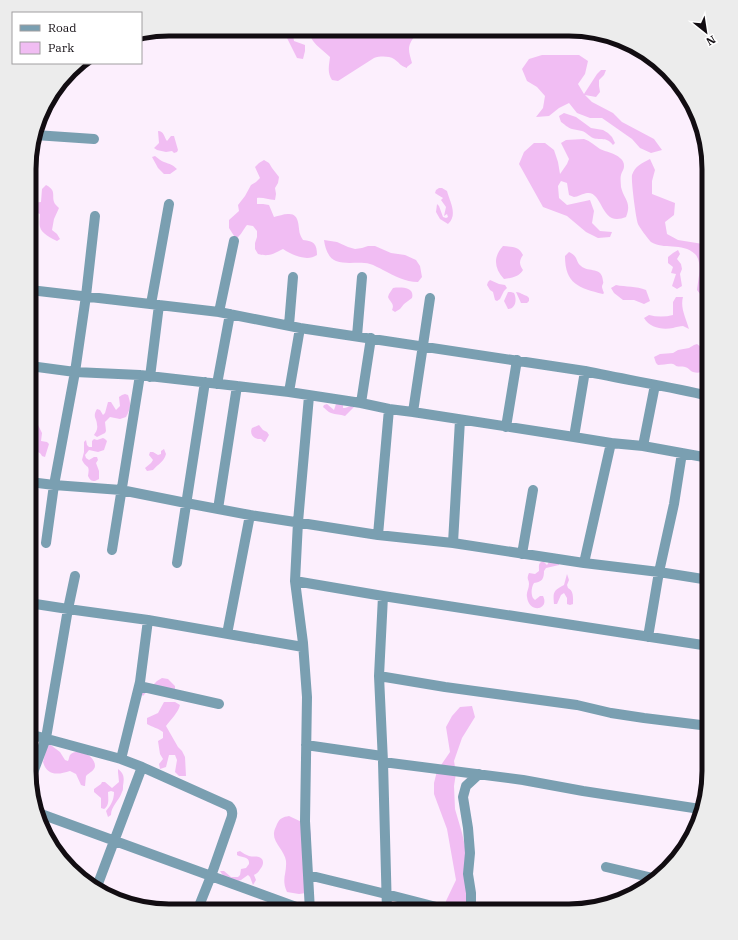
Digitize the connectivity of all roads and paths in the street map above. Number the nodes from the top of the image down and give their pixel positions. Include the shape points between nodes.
1 (41, 135) edge
2 (94, 139) dead end
3 (168, 204) dead end
4 (96, 216) dead end
5 (234, 240) dead end
6 (293, 277) dead end
7 (362, 277) dead end
8 (36, 291) edge
9 (86, 296) junction
10 (430, 298) dead end
11 (155, 304) junction
12 (219, 312) junction
13 (230, 314) junction
14 (289, 325) junction
15 (300, 328) junction
16 (357, 336) junction
17 (371, 338) junction
18 (423, 346) junction
19 (517, 360) junction
20 (36, 367) edge
21 (585, 371) junction
22 (75, 372) junction
23 (145, 376) junction
24 (205, 382) junction
25 (217, 384) junction
26 (654, 385) junction
27 (237, 386) junction
28 (289, 392) junction
29 (702, 394) edge
30 (309, 396) junction
31 (361, 403) junction
32 (389, 409) junction
33 (413, 412) junction
34 (460, 420) junction
35 (506, 427) junction
36 (574, 437) junction
37 (611, 443) junction
38 (643, 446) junction
39 (682, 453) junction
40 (702, 457) edge
41 (36, 483) edge
42 (54, 485) junction
43 (121, 490) junction
44 (533, 490) dead end
45 (186, 503) junction
46 (218, 509) junction
47 (250, 515) junction
48 (298, 522) junction
49 (378, 535) junction
50 (46, 543) dead end
51 (453, 543) junction
52 (112, 550) dead end
53 (522, 554) junction
54 (177, 563) dead end
55 (584, 563) junction
56 (659, 572) junction
57 (75, 576) dead end
58 (702, 579) edge
59 (295, 581) junction
60 (383, 596) junction
61 (36, 604) edge
62 (68, 609) junction
63 (148, 620) junction
64 (227, 634) junction
65 (648, 637) junction
66 (702, 645) edge
67 (303, 647) junction
68 (379, 676) junction
69 (139, 686) junction
70 (219, 704) dead end
71 (702, 725) edge
72 (36, 736) edge
73 (46, 738) junction
74 (306, 746) junction
75 (121, 759) junction
76 (383, 759) junction
77 (36, 765) edge
78 (142, 767) junction
79 (479, 774) junction
80 (696, 808) edge
81 (44, 815) edge
82 (114, 841) junction
83 (606, 867) dead end
84 (308, 875) junction
85 (211, 876) junction
86 (649, 877) edge
87 (98, 883) edge
88 (386, 894) junction
89 (200, 904) edge
90 (289, 904) edge
91 (309, 904) edge
92 (387, 904) edge
93 (425, 904) edge
94 (471, 904) edge

1 - 2 street
3 - 11 street
4 - 9 street
5 - 12 street
6 - 14 street
7 - 16 street
8 - 9 street
9 - 11 street
9 - 22 street
10 - 18 street
11 - 12 street
11 - 23 street
12 - 13 street
13 - 14 street
13 - 25 street
14 - 15 street
15 - 16 street
15 - 28 street
16 - 17 street
17 - 18 street
17 - 31 street
18 - 19 street
18 - 33 street
19 - 21 street
19 - 35 street
20 - 22 street
21 - 26 street
21 - 36 street
22 - 23 street
22 - 42 street
23 - 24 street
23 - 43 street
24 - 25 street
24 - 45 street
25 - 27 street
26 - 29 street
26 - 38 street
27 - 28 street
27 - 46 street
28 - 30 street
30 - 31 street
30 - 48 street
31 - 32 street
32 - 33 street
32 - 49 street
33 - 34 street
34 - 35 street
34 - 51 street
35 - 36 street
36 - 37 street
37 - 38 street
37 - 55 street
38 - 39 street
39 - 40 street
39 - 56 street
41 - 42 street
42 - 43 street
42 - 50 street
43 - 45 street
43 - 52 street
44 - 53 street
45 - 46 street
45 - 54 street
46 - 47 street
47 - 48 street
47 - 64 street
48 - 49 street
48 - 59 street
49 - 51 street
51 - 53 street
53 - 55 street
55 - 56 street
56 - 58 street
56 - 65 street
57 - 62 street
59 - 60 street
59 - 67 street
60 - 65 street
60 - 68 street
61 - 62 street
62 - 63 street
62 - 73 street
63 - 64 street
63 - 69 street
64 - 67 street
65 - 66 street
67 - 74 street via 307,697
68 - 71 street
68 - 76 street
69 - 70 street
69 - 75 street
72 - 73 street
73 - 75 street
73 - 77 street
74 - 76 street
74 - 84 street via 305,821
75 - 78 street
76 - 79 street
76 - 88 street
78 - 82 street
78 - 85 street via 232,809 233,813
79 - 80 street
79 - 94 street via 466,786 463,797 470,853 468,874
81 - 82 street
82 - 85 street
82 - 87 street
83 - 86 street
84 - 88 street
84 - 91 street
85 - 89 street
85 - 90 street
88 - 92 street
88 - 93 street

